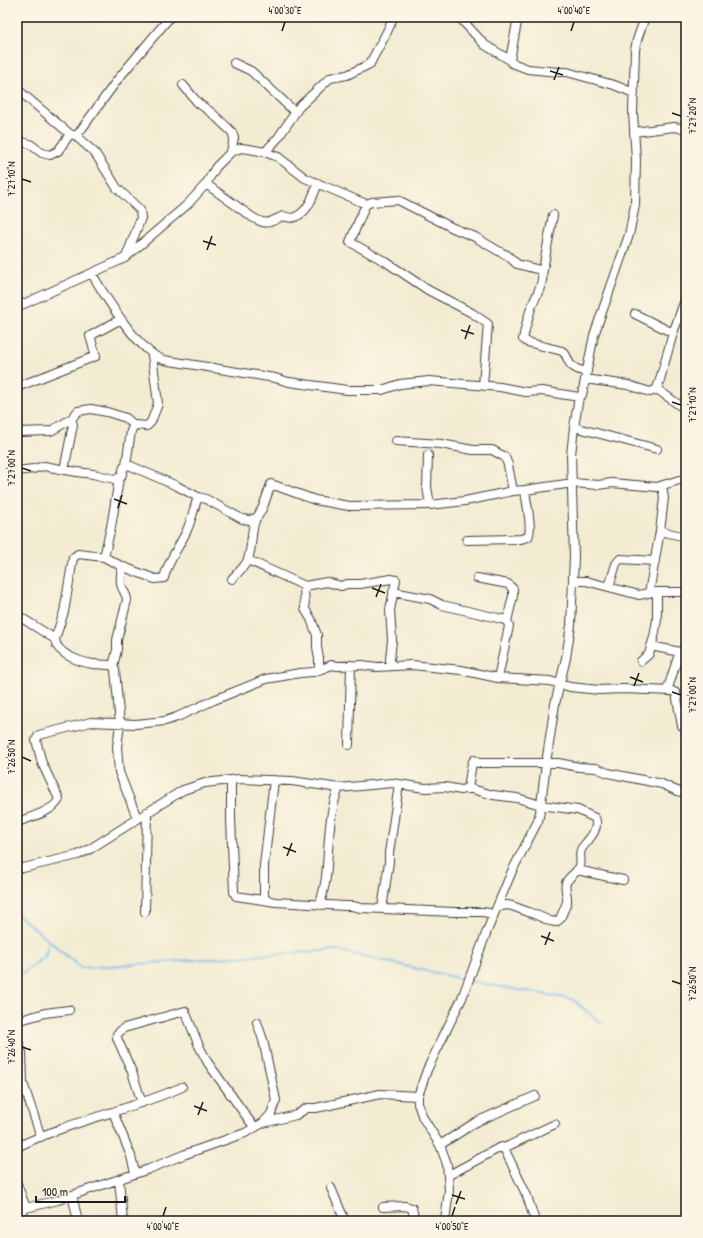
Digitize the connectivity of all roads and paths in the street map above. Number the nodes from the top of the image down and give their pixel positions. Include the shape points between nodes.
1 (170, 17) edge
2 (393, 17) edge
3 (459, 17) edge
4 (518, 17) edge
5 (645, 17) edge
6 (510, 60) junction
7 (234, 63) dead end
8 (183, 85) dead end
9 (17, 89) edge
10 (634, 93) junction
11 (295, 112) junction
12 (686, 129) edge
13 (634, 132) junction
14 (74, 135) junction
15 (17, 141) edge
16 (231, 152) junction
17 (266, 152) junction
18 (206, 184) junction
19 (318, 184) junction
20 (366, 204) junction
21 (553, 215) dead end
22 (126, 258) junction
23 (92, 274) junction
24 (542, 274) junction
25 (686, 297) edge
26 (17, 307) edge
27 (635, 314) dead end
28 (121, 319) junction
29 (673, 333) junction
30 (152, 355) junction
31 (586, 376) junction
32 (483, 386) junction
33 (17, 387) edge
34 (657, 389) junction
35 (579, 397) junction
36 (686, 410) edge
37 (71, 419) junction
38 (134, 425) junction
39 (574, 427) junction
40 (17, 432) edge
41 (396, 441) dead end
42 (657, 449) dead end
43 (428, 455) dead end
44 (126, 465) junction
45 (64, 470) junction
46 (17, 471) edge
47 (121, 477) junction
48 (686, 481) edge
49 (573, 483) junction
50 (662, 486) junction
51 (525, 490) junction
52 (513, 491) junction
53 (198, 497) junction
54 (430, 505) junction
55 (256, 518) junction
56 (660, 531) junction
57 (686, 536) edge
58 (467, 540) dead end
59 (104, 557) junction
60 (248, 560) junction
61 (655, 561) junction
62 (121, 566) junction
63 (477, 578) dead end
64 (232, 579) dead end
65 (573, 581) junction
66 (305, 586) junction
67 (609, 587) junction
68 (393, 592) junction
69 (686, 592) edge
70 (653, 593) junction
71 (17, 615) edge
72 (507, 622) junction
73 (55, 639) junction
74 (651, 646) junction
75 (683, 650) edge
76 (641, 661) dead end
77 (351, 665) junction
78 (113, 666) junction
79 (392, 666) junction
80 (319, 670) junction
81 (498, 678) junction
82 (560, 683) junction
83 (667, 691) junction
84 (120, 724) junction
85 (682, 726) dead end
86 (349, 745) dead end
87 (546, 763) junction
88 (231, 780) junction
89 (274, 780) junction
90 (399, 784) junction
91 (339, 788) junction
92 (468, 788) junction
93 (686, 793) edge
94 (541, 805) junction
95 (147, 812) junction
96 (137, 818) junction
97 (17, 822) edge
98 (23, 868) dead end
99 (577, 870) junction
100 (623, 880) dead end
101 (266, 900) junction
102 (320, 905) junction
103 (382, 909) junction
104 (496, 911) junction
105 (145, 912) dead end
106 (69, 1010) dead end
107 (17, 1021) edge
108 (257, 1022) dead end
109 (17, 1038) edge
110 (20, 1084) edge
111 (182, 1087) dead end
112 (418, 1096) junction
113 (535, 1096) dead end
114 (142, 1103) junction
115 (113, 1112) junction
116 (263, 1123) junction
117 (555, 1124) dead end
118 (254, 1127) junction
119 (41, 1137) junction
120 (440, 1145) junction
121 (17, 1147) edge
122 (504, 1148) junction
123 (135, 1173) junction
124 (449, 1175) junction
125 (119, 1180) junction
126 (17, 1184) edge
127 (331, 1188) dead end
128 (72, 1195) junction
129 (383, 1207) dead end
130 (26, 1208) junction
131 (17, 1213) edge
132 (78, 1221) edge
133 (123, 1221) edge
134 (345, 1221) edge
135 (415, 1221) edge
136 (445, 1221) edge
137 (535, 1221) edge

1 - 14 street
2 - 11 street via 390,28 370,64 347,75 333,77
3 - 6 street via 485,45
4 - 6 street
5 - 10 street via 637,40
6 - 10 street via 528,69 567,72
7 - 11 street via 251,71
8 - 16 street via 198,104 232,132 234,138
9 - 14 street
10 - 13 street
11 - 17 street
12 - 13 street via 674,127
13 - 31 street via 636,187 633,220 594,335
14 - 15 street via 58,151 50,155 30,144
14 - 22 street via 99,158 118,188 140,210 141,218
16 - 17 street via 241,148
16 - 18 street via 216,167
17 - 19 street
18 - 19 street via 252,217 266,223 283,216 296,217 303,212
18 - 22 street via 183,208
19 - 20 street
20 - 24 street via 398,200 475,237 507,255 517,264 540,270
20 - 32 street via 350,242 488,324
21 - 24 street
22 - 23 street
23 - 26 street
23 - 28 street
24 - 31 street via 539,292 532,306 523,339 562,351 569,363
25 - 29 street
27 - 29 street
28 - 30 street
28 - 33 street via 90,336 96,356
29 - 34 street
30 - 32 street via 164,360 347,390 382,390 400,384 429,381
30 - 38 street via 158,404 151,422 146,426
31 - 34 street via 650,392
31 - 35 street
32 - 35 street
34 - 36 street
35 - 39 street
37 - 38 street via 78,411 91,409 126,418
37 - 40 street via 51,431
37 - 45 street via 73,425
38 - 44 street
39 - 42 street
39 - 49 street via 571,455
41 - 52 street via 492,450 505,457
43 - 54 street via 427,487
44 - 47 street
44 - 53 street
45 - 46 street via 44,466
45 - 47 street via 114,479
47 - 59 street
48 - 50 street via 679,480
49 - 50 street
49 - 51 street
49 - 65 street
50 - 56 street via 664,498
51 - 52 street
51 - 58 street via 530,528 528,537
52 - 54 street
53 - 55 street via 242,519
53 - 62 street via 187,531 166,568 164,578 155,579
54 - 55 street via 350,506 316,500 271,484
55 - 60 street
56 - 57 street
56 - 61 street
59 - 62 street
59 - 73 street via 78,554 73,558 64,612
60 - 64 street
60 - 66 street
61 - 67 street via 620,559
61 - 70 street
62 - 78 street via 122,591 127,600 116,640 117,650
63 - 72 street via 508,584 513,588
65 - 67 street via 586,581
65 - 82 street via 569,642
66 - 68 street via 327,582 341,586 391,579 396,580
66 - 80 street via 305,609 317,635
67 - 70 street via 639,595
68 - 72 street via 430,599 442,605
68 - 79 street via 390,610
69 - 70 street
70 - 74 street via 658,620
71 - 73 street
72 - 81 street
73 - 78 street via 62,652 76,659
74 - 75 street
74 - 76 street via 649,654
75 - 83 street via 678,656
77 - 79 street
77 - 80 street via 332,665
77 - 86 street
78 - 84 street
79 - 81 street via 412,665 461,670
80 - 84 street via 266,680 165,721
81 - 82 street
82 - 83 street via 599,690
82 - 87 street
83 - 85 street via 676,693
84 - 96 street via 119,772
84 - 97 street via 91,722 39,735 36,740 42,763 59,799 56,804 41,813
87 - 92 street via 478,763 474,760
87 - 93 street via 596,768 608,773 662,784
87 - 94 street
88 - 89 street
88 - 95 street via 205,783 183,790
88 - 101 street via 234,892 236,896
89 - 91 street
89 - 101 street via 264,865
90 - 91 street
90 - 92 street via 425,788
90 - 103 street
91 - 102 street via 330,827
92 - 94 street
94 - 99 street via 578,810 596,818 596,827 580,852 580,865
94 - 104 street via 538,821 512,871
95 - 96 street
95 - 105 street
96 - 98 street via 84,852
99 - 100 street
99 - 104 street via 569,877 566,885 567,902 558,921 550,922 507,905
101 - 102 street
102 - 103 street
103 - 104 street
104 - 112 street via 462,998 427,1070
106 - 107 street via 45,1013
108 - 116 street via 276,1100 271,1114
109 - 110 street via 22,1054
110 - 119 street
111 - 114 street
112 - 116 street via 365,1096 332,1105 307,1108 296,1114
112 - 120 street via 423,1118
113 - 120 street via 476,1122
114 - 115 street
114 - 118 street via 117,1034 124,1028 185,1011 208,1063
115 - 119 street
115 - 123 street via 131,1156
116 - 118 street
117 - 122 street
118 - 123 street via 245,1133
119 - 121 street
120 - 124 street
122 - 124 street via 497,1149
122 - 137 street
123 - 125 street
124 - 136 street
125 - 128 street
125 - 133 street
126 - 130 street
127 - 134 street
128 - 130 street
128 - 132 street
129 - 135 street via 412,1208
130 - 131 street

